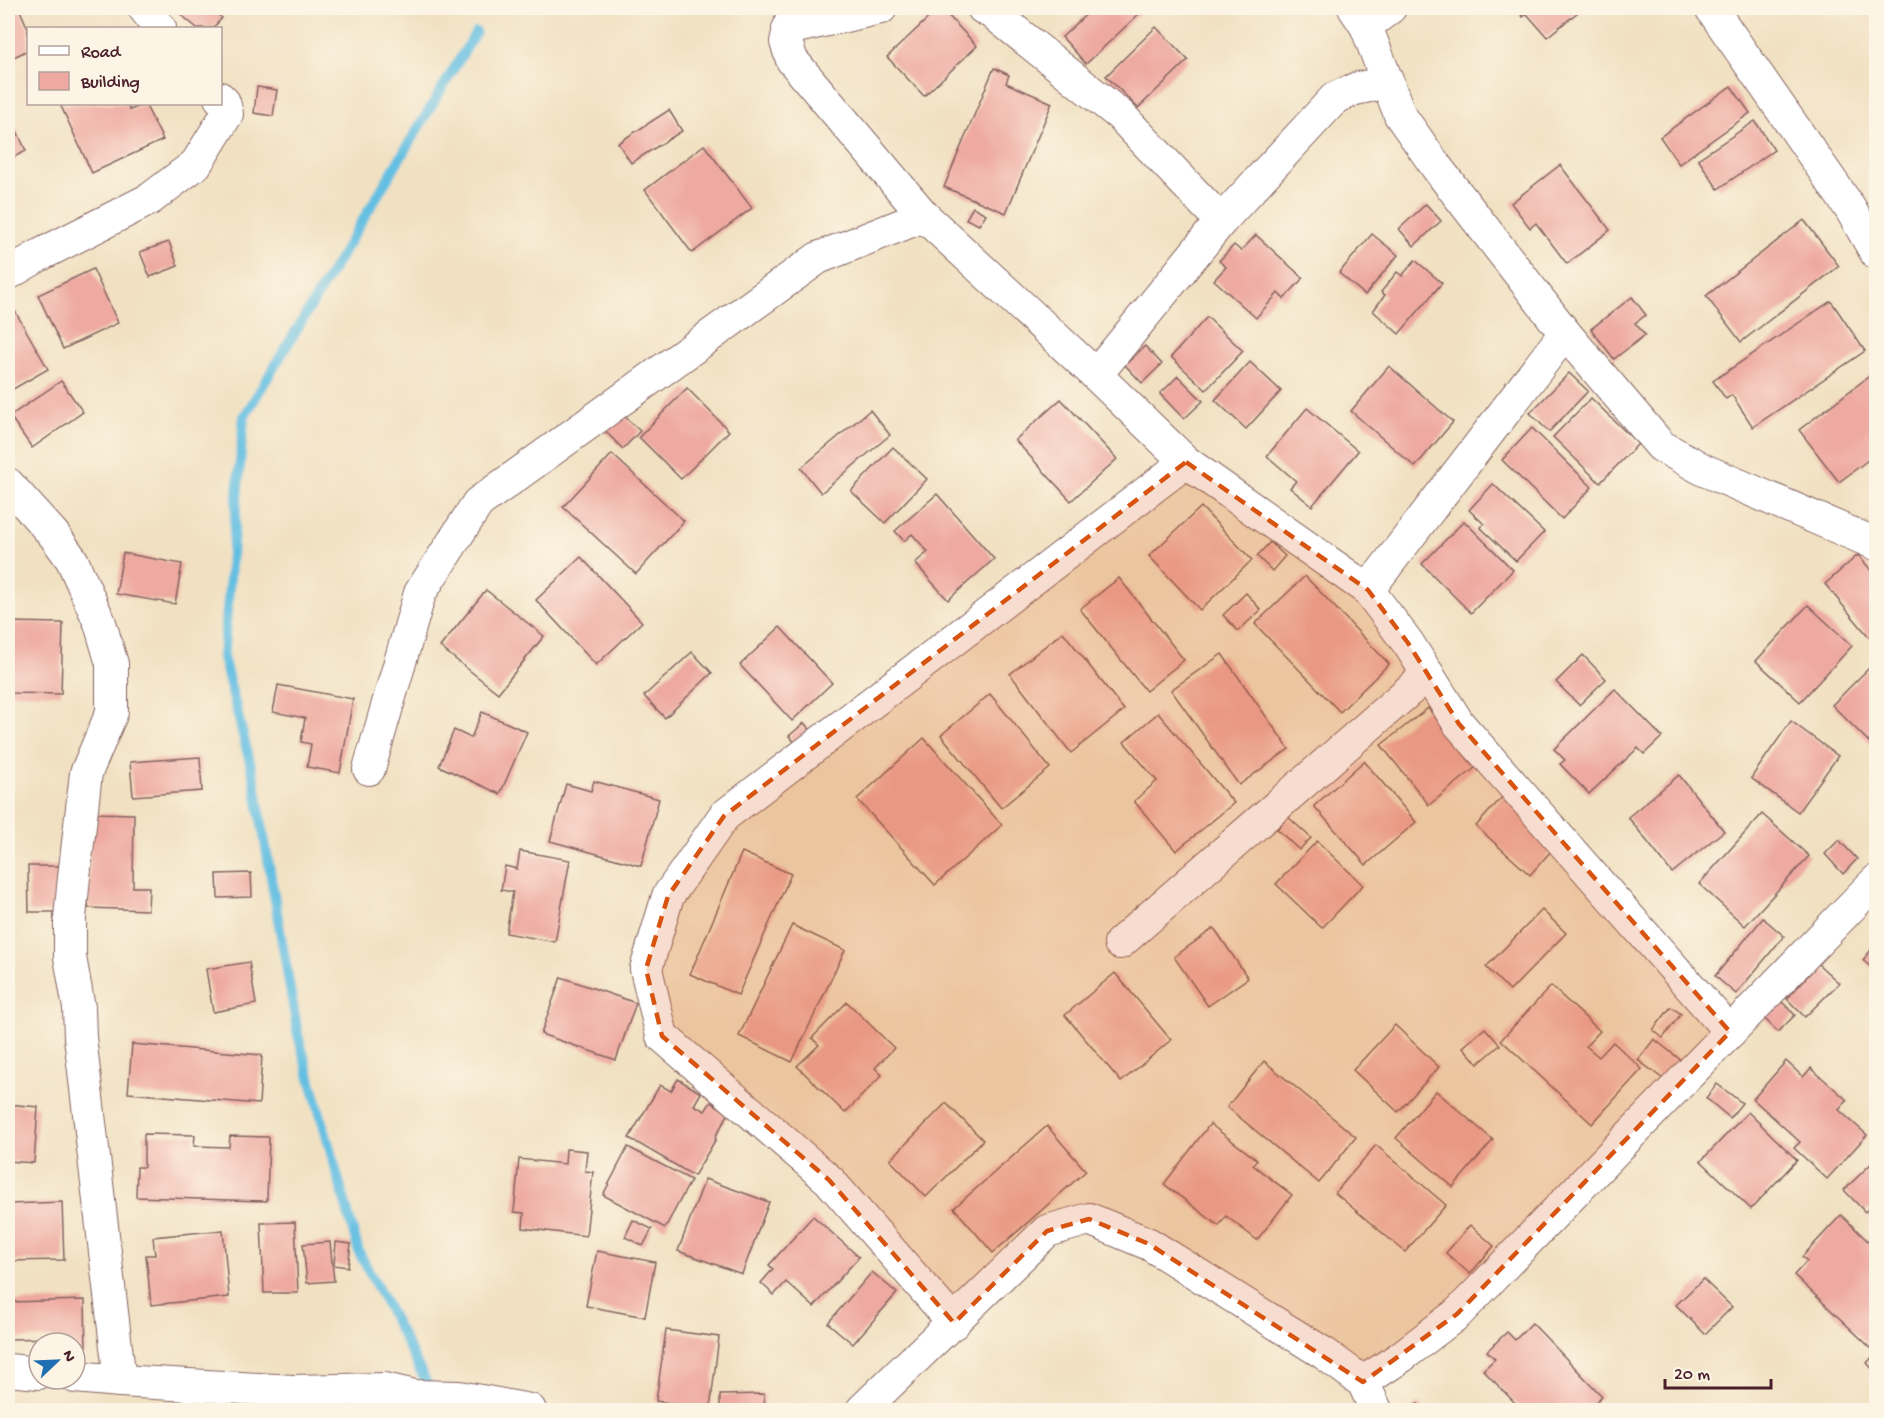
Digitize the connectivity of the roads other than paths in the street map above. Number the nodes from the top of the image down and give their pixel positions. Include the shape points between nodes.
1 (144, 8) edge
2 (881, 8) edge
3 (983, 8) edge
4 (1712, 8) edge
5 (1370, 14) edge
6 (791, 18) edge
7 (159, 27) edge
8 (1388, 82) junction
9 (222, 100) edge
10 (924, 216) junction
11 (1221, 221) junction
12 (1876, 253) edge
13 (8, 274) edge
14 (1565, 333) junction
15 (1096, 375) junction
16 (1186, 462) junction
17 (8, 484) edge
18 (1876, 544) edge
19 (1368, 590) junction
20 (1428, 674) junction
21 (369, 769) dead end
22 (1876, 881) edge
23 (1120, 943) dead end
24 (1730, 1032) junction
25 (954, 1323) junction
26 (8, 1370) edge
27 (27, 1372) edge
28 (87, 1378) edge
29 (120, 1381) junction
30 (1363, 1382) junction
31 (379, 1400) edge
32 (530, 1410) edge
33 (862, 1410) edge
34 (1376, 1410) edge

1 - 7 street
2 - 6 street
3 - 11 street via 1120,115
4 - 12 street via 1850,208
5 - 8 street
6 - 10 street via 786,42 792,60
8 - 11 street via 1335,98
8 - 14 street via 1400,115 1438,169
9 - 13 street via 227,114 196,164 150,199
10 - 15 street
10 - 21 street via 818,258 478,503 420,593
11 - 15 street
14 - 18 street via 1661,446 1704,470
14 - 19 street
15 - 16 street
16 - 19 street
16 - 25 street via 724,816 668,896 646,969 662,1036 829,1180
17 - 29 street via 72,560 100,623 112,664 112,712 86,773 70,918 70,957
19 - 20 street
20 - 23 street
20 - 24 street via 1459,724
22 - 24 street
24 - 30 street via 1457,1314
25 - 30 street via 1047,1231 1089,1219 1149,1244
25 - 33 street
26 - 27 street
28 - 29 street
29 - 31 street
30 - 34 street
31 - 32 street via 459,1397

